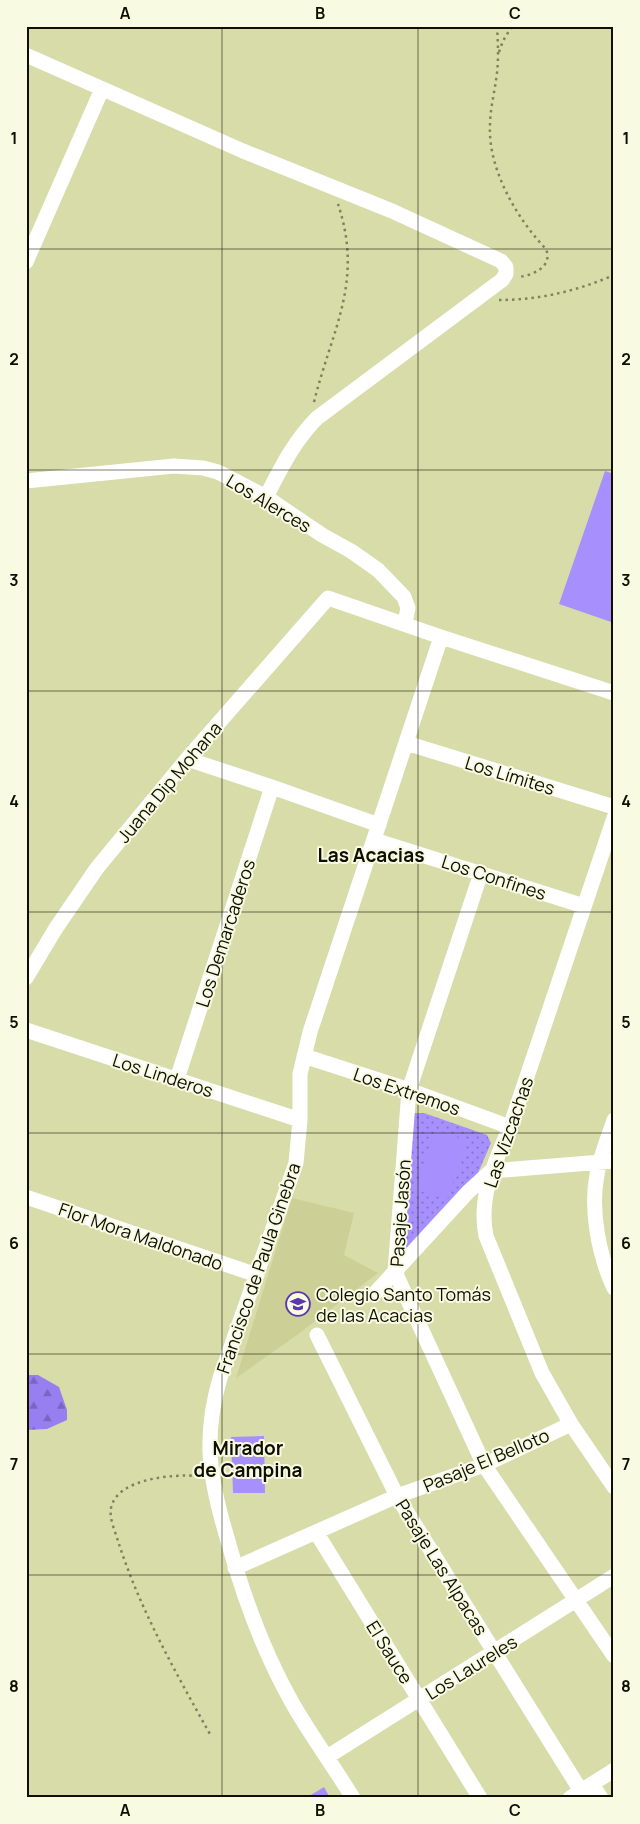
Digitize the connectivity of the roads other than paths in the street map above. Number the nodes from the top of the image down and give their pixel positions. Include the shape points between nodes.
1 (26, 55) edge
2 (102, 89) junction
3 (26, 262) edge
4 (26, 481) edge
5 (266, 497) junction
6 (405, 623) junction
7 (441, 637) junction
8 (614, 693) edge
9 (406, 742) junction
10 (187, 759) junction
11 (272, 787) junction
12 (614, 807) edge
13 (614, 818) edge
14 (379, 825) junction
15 (374, 840) junction
16 (481, 873) junction
17 (584, 906) junction
18 (26, 978) edge
19 (26, 1030) edge
20 (304, 1056) junction
21 (177, 1079) junction
22 (409, 1090) junction
23 (300, 1120) junction
24 (614, 1120) edge
25 (510, 1127) junction
26 (607, 1161) edge
27 (491, 1171) junction
28 (26, 1197) edge
29 (395, 1272) junction
30 (257, 1275) junction
31 (614, 1288) edge
32 (376, 1292) dead end
33 (316, 1335) dead end
34 (571, 1424) junction
35 (484, 1464) junction
36 (614, 1487) edge
37 (397, 1496) junction
38 (316, 1532) junction
39 (235, 1568) junction
40 (614, 1576) edge
41 (576, 1600) junction
42 (494, 1652) junction
43 (614, 1656) edge
44 (419, 1700) junction
45 (327, 1758) junction
46 (614, 1770) edge
47 (581, 1791) edge
48 (353, 1798) edge
49 (480, 1798) edge
50 (601, 1798) edge

1 - 2 street
2 - 3 street
2 - 5 street via 392,211 502,261 507,270 505,277 310,426 284,461
4 - 5 street, Los Alerces via 189,467 229,477
5 - 6 street, Los Alerces via 358,556 390,581 406,602
6 - 7 street
6 - 10 street, Juana Dip Mohana via 328,598
7 - 8 street
7 - 9 street, Francisco de Paula Ginebra
9 - 12 street, Los Límites
9 - 14 street, Francisco de Paula Ginebra
10 - 11 street
10 - 18 street, Juana Dip Mohana via 91,876
11 - 14 street
11 - 21 street, Los Demarcaderos
13 - 17 street, Las Vizcachas
14 - 15 street, Francisco de Paula Ginebra
15 - 16 street, Los Confines
15 - 20 street, Francisco de Paula Ginebra
16 - 17 street, Los Confines
16 - 22 street, Pasaje Jasón
17 - 25 street, Las Vizcachas
19 - 21 street, Los Linderos
20 - 22 street, Los Extremos
20 - 23 street, Francisco de Paula Ginebra via 300,1074
21 - 23 street, Los Linderos
22 - 25 street, Los Extremos
22 - 29 street, Pasaje Jasón
23 - 30 street, Francisco de Paula Ginebra via 296,1163
24 - 26 street
25 - 27 street, Las Vizcachas
26 - 27 street
26 - 31 street via 595,1187 596,1216 604,1265
27 - 29 street
27 - 34 street, Las Vizcachas via 484,1206 486,1236 542,1373
28 - 30 street, Flor Mora Maldonado
29 - 32 street
29 - 35 street, Pasaje Jasón
30 - 39 street, Francisco de Paula Ginebra via 215,1394 210,1429 212,1479
33 - 37 street, Pasaje Las Alpacas
34 - 35 street, Pasaje El Belloto
34 - 36 street, Las Vizcachas
35 - 37 street, Pasaje El Belloto
35 - 41 street, Pasaje Jasón
37 - 38 street, Pasaje El Belloto
37 - 42 street, Pasaje Las Alpacas
38 - 39 street, Pasaje El Belloto
38 - 44 street, El Sauce
39 - 45 street, Francisco de Paula Ginebra via 275,1670
40 - 41 street, Los Laureles
41 - 42 street, Los Laureles
41 - 43 street, Pasaje Jasón
42 - 44 street, Los Laureles
42 - 47 street, Pasaje Las Alpacas
44 - 45 street, Los Laureles
44 - 49 street, El Sauce
45 - 48 street, Francisco de Paula Ginebra
46 - 47 street
47 - 50 street, Pasaje Las Alpacas

